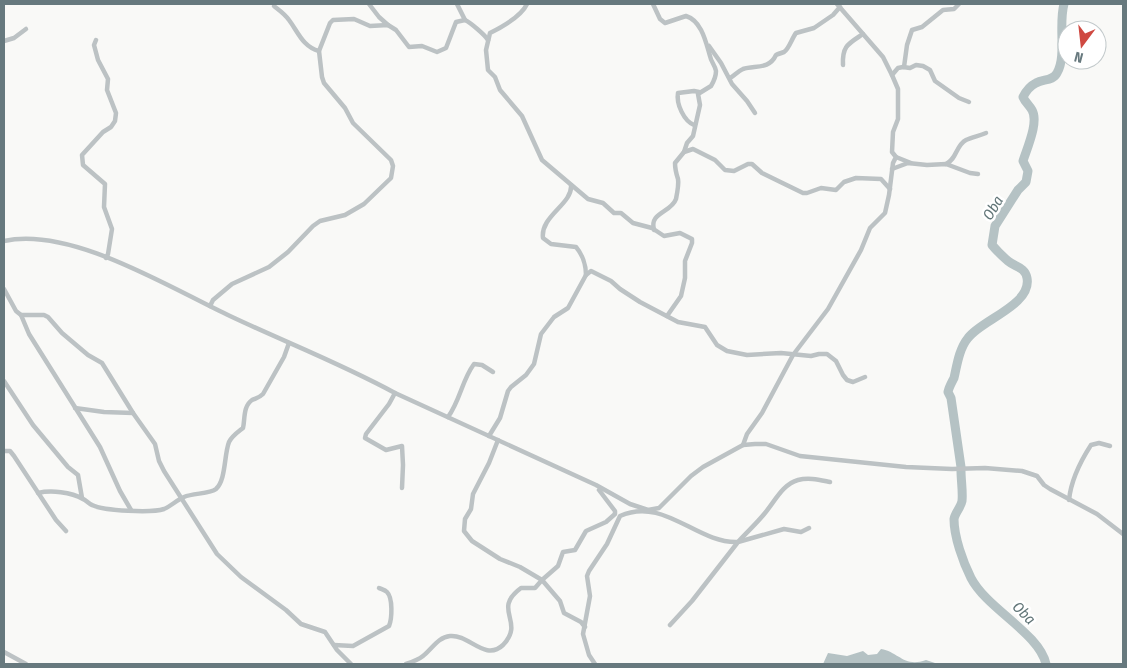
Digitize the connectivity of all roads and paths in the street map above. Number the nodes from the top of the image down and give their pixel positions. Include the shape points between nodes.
1 (369, 4) edge
2 (456, 4) edge
3 (527, 4) edge
4 (653, 4) edge
5 (959, 4) edge
6 (274, 6) dead end
7 (839, 6) edge
8 (379, 17) junction
9 (464, 20) junction
10 (379, 25) junction
11 (388, 25) junction
12 (26, 29) dead end
13 (863, 34) junction
14 (4, 40) edge
15 (96, 40) dead end
16 (488, 40) junction
17 (708, 45) junction
18 (319, 50) junction
19 (843, 65) dead end
20 (904, 67) junction
21 (892, 75) junction
22 (730, 78) junction
23 (699, 92) junction
24 (969, 102) dead end
25 (755, 113) dead end
26 (694, 125) junction
27 (986, 133) dead end
28 (684, 152) junction
29 (896, 157) junction
30 (912, 163) junction
31 (946, 164) junction
32 (892, 169) junction
33 (978, 174) dead end
34 (570, 184) junction
35 (890, 189) junction
36 (654, 230) junction
37 (4, 241) edge
38 (106, 258) junction
39 (586, 274) junction
40 (4, 289) edge
41 (210, 306) junction
42 (21, 315) junction
43 (667, 316) junction
44 (289, 343) junction
45 (793, 355) junction
46 (494, 372) dead end
47 (865, 377) dead end
48 (4, 381) edge
49 (395, 393) junction
50 (75, 408) junction
51 (133, 413) junction
52 (448, 417) junction
53 (489, 436) junction
54 (498, 440) junction
55 (742, 445) junction
56 (1110, 446) dead end
57 (4, 451) edge
58 (830, 482) dead end
59 (596, 485) junction
60 (402, 488) dead end
61 (38, 493) junction
62 (82, 498) junction
63 (182, 498) junction
64 (1069, 500) junction
65 (131, 510) junction
66 (648, 510) junction
67 (809, 528) dead end
68 (66, 531) dead end
69 (1123, 534) edge
70 (726, 542) junction
71 (738, 542) junction
72 (731, 552) junction
73 (542, 580) junction
74 (379, 588) dead end
75 (670, 625) dead end
76 (585, 627) junction
77 (334, 645) junction
78 (4, 653) edge
79 (26, 664) edge
80 (351, 664) edge
81 (406, 664) edge
82 (595, 664) edge

1 - 8 street
2 - 9 street
3 - 16 street via 519,14 490,33
4 - 17 street via 665,23 686,16 693,20
5 - 20 street via 954,9 939,12 922,27 912,30
6 - 18 street via 288,18 307,46
7 - 13 street
7 - 22 street via 833,15 814,28 796,33 788,48 766,66 742,69
8 - 10 street
8 - 11 street
9 - 11 street via 456,22 446,48 437,52 422,46 409,47
9 - 16 street
10 - 11 street
10 - 18 street via 370,26 354,19 333,20
12 - 14 street via 14,38
13 - 19 street via 846,46
13 - 21 street
15 - 38 street via 94,45 108,79 115,121 81,160 105,184 104,207 112,229
16 - 34 street via 488,70 522,116 542,160
17 - 22 street
17 - 23 street via 715,76 707,90
18 - 41 street via 324,82 345,108 353,124 391,160 391,178 355,210 320,221 269,267 232,284
20 - 21 street
20 - 24 street via 919,65 927,68 935,81
21 - 29 street via 898,89 898,119 893,132 892,152
22 - 25 street
23 - 26 street via 700,105
23 - 26 street via 678,93 678,103 686,119
26 - 28 street via 693,136
27 - 31 street via 964,141 952,161
28 - 35 street via 693,149 730,172 752,164 762,173 802,193 821,188 836,190 844,182 856,178 881,179
28 - 36 street via 675,163 678,179 676,198 656,216
29 - 30 street
29 - 32 street
30 - 31 street
30 - 32 street
31 - 33 street
32 - 35 street
34 - 36 street via 588,199 603,203 632,223
34 - 39 street via 569,195 553,213 542,234 551,244 576,246
35 - 45 street via 885,213 870,228 828,308
36 - 43 street via 664,236 680,233 693,241 685,261 681,296
37 - 38 street via 34,239 60,243
38 - 41 street
39 - 43 street via 591,271 601,275
39 - 53 street via 568,308 554,317 541,334 534,364 511,387 500,418
40 - 42 street via 16,312
41 - 44 street
42 - 50 street via 29,334
42 - 51 street via 48,317 62,333 102,363
43 - 45 street via 684,325 705,327 717,345 727,350 742,354
44 - 49 street
44 - 63 street via 263,394 248,404 243,428 229,441 224,477 217,488
45 - 47 street via 827,354 836,360 847,380 853,382
45 - 55 street
46 - 52 street via 474,364
48 - 62 street via 43,437 78,475
49 - 52 street
49 - 60 street via 365,438 386,450 402,446
50 - 51 street
50 - 65 street via 100,447
51 - 63 street via 155,444 161,466
52 - 53 street
53 - 54 street
54 - 59 street
54 - 73 street via 473,494 471,509 464,519 464,531 472,541 500,559
55 - 64 street via 766,444 800,456 906,467 1022,471 1037,476 1050,490
55 - 66 street via 691,476 659,508
56 - 64 street via 1091,444 1071,487
57 - 61 street via 14,456
58 - 71 street via 813,479 792,483
59 - 66 street
59 - 73 street via 615,514 586,532 574,550 563,552 558,566
61 - 62 street via 65,493
61 - 68 street
62 - 65 street via 92,505
63 - 65 street via 163,510
63 - 77 street via 223,560 301,624 325,632
64 - 69 street via 1097,514
66 - 70 street
66 - 76 street via 620,516 608,544 589,571 590,596
67 - 71 street via 801,532 784,529
70 - 71 street
70 - 72 street
71 - 72 street
72 - 75 street
73 - 76 street via 560,601 564,612
73 - 81 street via 535,588 521,588 509,600 507,607 512,628 502,646 493,651 450,636 435,643 424,656
74 - 77 street via 389,596 392,616 389,626 353,646
76 - 82 street via 585,644
77 - 80 street
78 - 79 street

